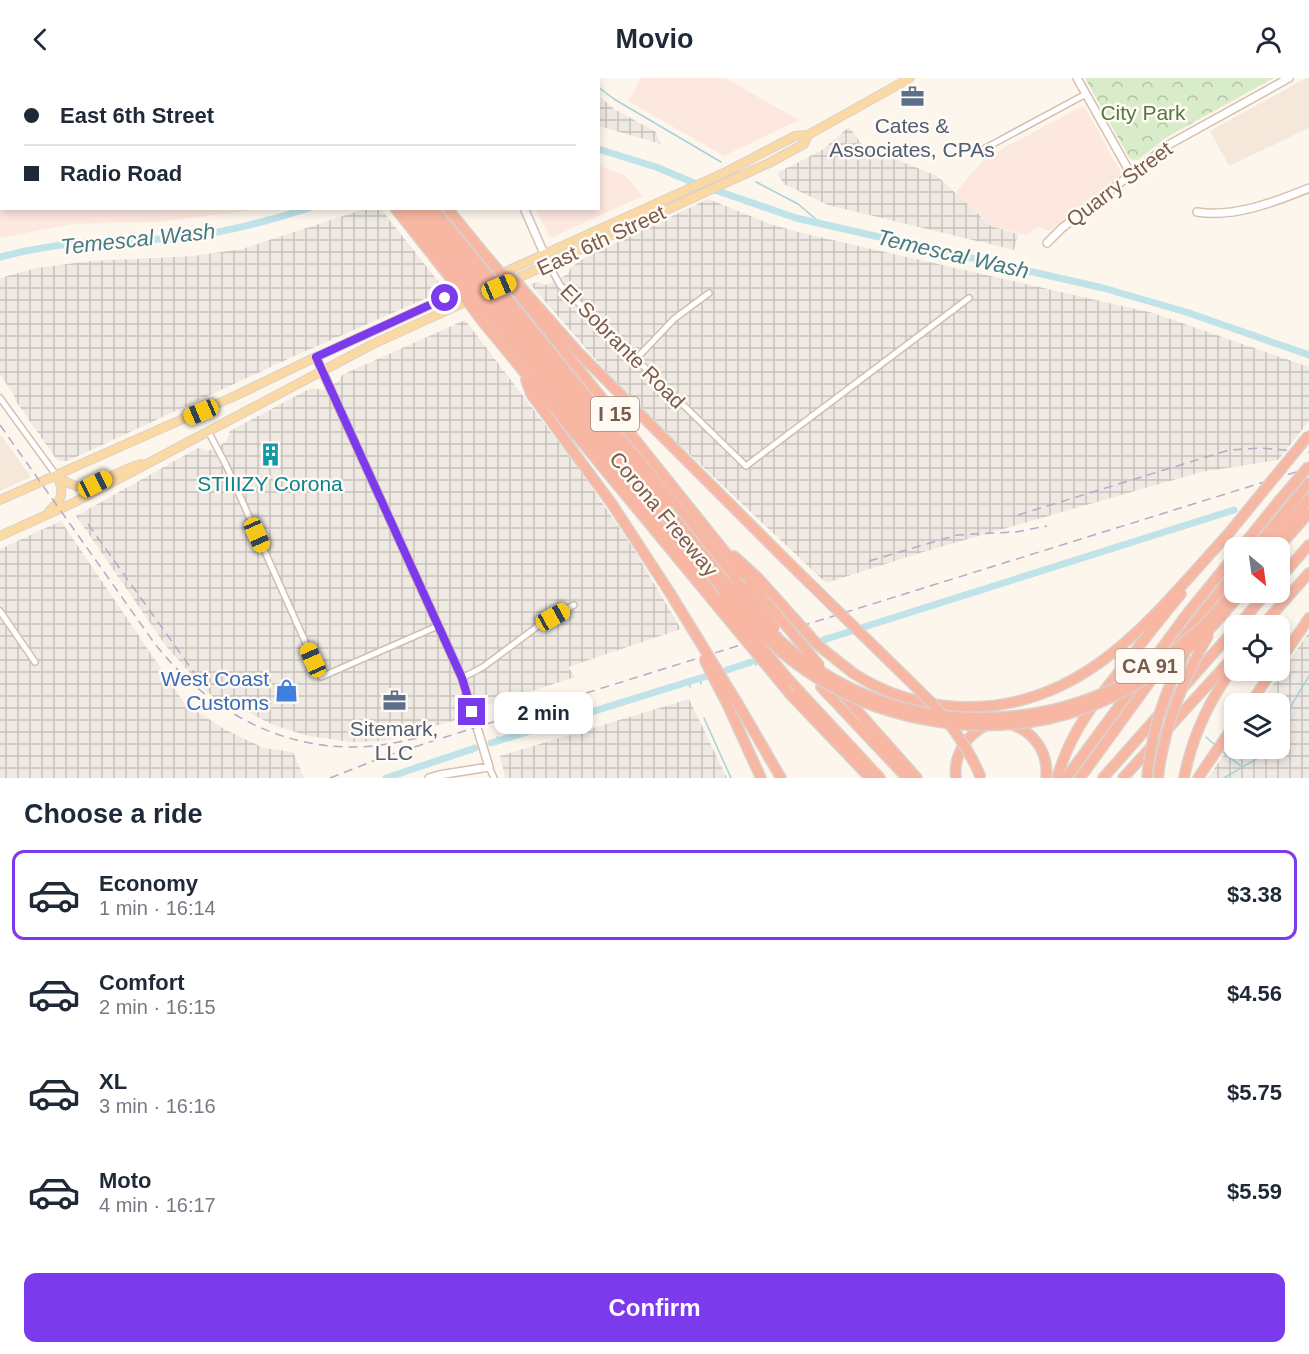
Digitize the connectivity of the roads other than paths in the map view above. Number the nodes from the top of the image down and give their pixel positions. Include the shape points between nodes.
1 (910, 78) edge
2 (1077, 78) edge
3 (1289, 78) edge
4 (1086, 94) junction
5 (808, 135) junction
6 (980, 151) dead end
7 (1132, 176) junction
8 (1309, 188) edge
9 (396, 210) edge
10 (406, 210) edge
11 (416, 210) edge
12 (424, 210) edge
13 (434, 210) edge
14 (449, 210) edge
15 (525, 210) edge
16 (1197, 212) dead end
17 (1047, 243) dead end
18 (545, 254) junction
19 (549, 265) junction
20 (463, 269) junction
21 (709, 293) dead end
22 (524, 295) junction
23 (969, 298) dead end
24 (497, 312) junction
25 (316, 357) junction
26 (635, 360) junction
27 (322, 370) junction
28 (523, 372) junction
29 (0, 398) edge
30 (208, 431) junction
31 (1309, 435) edge
32 (153, 461) junction
33 (1309, 466) edge
34 (56, 475) junction
35 (1309, 483) edge
36 (1309, 499) edge
37 (0, 500) edge
38 (1309, 506) edge
39 (1309, 515) edge
40 (30, 523) junction
41 (1291, 526) junction
42 (1229, 533) junction
43 (0, 536) edge
44 (1250, 537) edge
45 (1265, 537) edge
46 (1278, 537) edge
47 (1282, 537) edge
48 (1285, 537) edge
49 (1290, 537) edge
50 (1309, 545) edge
51 (1290, 567) edge
52 (1224, 568) edge
53 (1309, 574) edge
54 (754, 580) junction
55 (1224, 586) edge
56 (1224, 596) edge
57 (717, 600) junction
58 (1230, 603) edge
59 (1230, 603) edge
60 (1258, 603) edge
61 (574, 605) dead end
62 (0, 611) edge
63 (1247, 615) edge
64 (1272, 615) edge
65 (1276, 615) edge
66 (1309, 618) edge
67 (438, 626) junction
68 (1224, 641) edge
69 (1290, 646) edge
70 (35, 662) dead end
71 (1224, 667) edge
72 (462, 678) junction
73 (1224, 680) edge
74 (733, 705) junction
75 (1224, 740) edge
76 (489, 767) junction
77 (429, 778) edge
78 (494, 778) edge
79 (761, 778) edge
80 (781, 778) edge
81 (870, 778) edge
82 (880, 778) edge
83 (907, 778) edge
84 (917, 778) edge
85 (956, 778) edge
86 (981, 778) edge
87 (1046, 778) edge
88 (1056, 778) edge
89 (1066, 778) edge
90 (1080, 778) edge
91 (1103, 778) edge
92 (1123, 778) edge
93 (1147, 778) edge
94 (1158, 778) edge
95 (1184, 778) edge
96 (1198, 778) edge

1 - 5 main road, East 6th Street
2 - 4 street
3 - 7 street, Quarry Street via 1170,144
4 - 6 street
4 - 7 street
5 - 18 main road, East 6th Street via 795,136 723,174
5 - 19 main road, East 6th Street via 804,144 735,179
7 - 17 street, Quarry Street
8 - 16 street via 1228,212
9 - 20 highway, Corona Freeway / I 15
10 - 20 highway
11 - 20 highway
12 - 20 highway
13 - 20 highway
14 - 22 highway, bridge via 502,273 517,282
15 - 18 street, El Sobrante Road
18 - 19 street, El Sobrante Road
18 - 25 main road, East 6th Street
19 - 26 street, El Sobrante Road via 560,285
19 - 27 main road, East 6th Street
20 - 24 highway, Corona Freeway / I 15, bridge
20 - 24 highway, bridge
20 - 24 highway, bridge
21 - 26 street via 674,319
22 - 54 highway, Corona Freeway / I 15 via 708,531
22 - 86 highway, bridge via 933,704 961,740
23 - 26 street, El Sobrante Road via 746,466
24 - 28 highway, Corona Freeway / I 15
24 - 57 highway
24 - 58 highway, bridge via 666,512 742,612 791,660 834,689 863,702 945,724 1023,723 1062,715 1132,687 1181,654 1211,627
24 - 83 highway, bridge via 736,580 821,687
25 - 27 street
25 - 34 main road, East 6th Street
27 - 30 main road, East 6th Street
27 - 67 street
28 - 57 highway, Corona Freeway / I 15
28 - 74 highway, bridge via 531,394 670,593
29 - 34 street
30 - 32 main road, East 6th Street
30 - 67 street via 321,677
31 - 42 highway, bridge
32 - 34 main road via 85,487 66,484
32 - 40 main road
33 - 44 highway, bridge
34 - 37 main road, East 6th Street
34 - 40 main road via 63,495 49,511
35 - 45 highway
36 - 41 highway
38 - 47 highway
39 - 41 highway
39 - 49 highway
40 - 43 main road
41 - 46 highway
41 - 48 highway
42 - 54 highway, bridge via 1126,643 1087,673 1047,692 1001,705 948,706 874,687 819,646
42 - 88 highway, bridge via 1099,695 1070,741
50 - 51 highway
52 - 89 highway, CA 91
53 - 64 highway
53 - 65 highway
54 - 84 highway, bridge via 831,680
55 - 90 highway
56 - 93 highway, bridge via 1193,637 1175,671 1150,746
57 - 81 highway, Corona Freeway / I 15, bridge via 790,694
57 - 82 highway, bridge
59 - 94 highway, bridge via 1209,634 1177,699
60 - 63 highway
61 - 72 street
62 - 70 street
66 - 69 highway
67 - 72 street
68 - 91 highway, CA 91
71 - 92 highway, CA 91
72 - 76 street
73 - 95 highway via 1195,736
74 - 79 highway
74 - 80 highway
75 - 96 highway
76 - 77 street
76 - 78 street
85 - 87 highway via 958,756 969,738 994,723 1016,726 1035,739 1045,760

